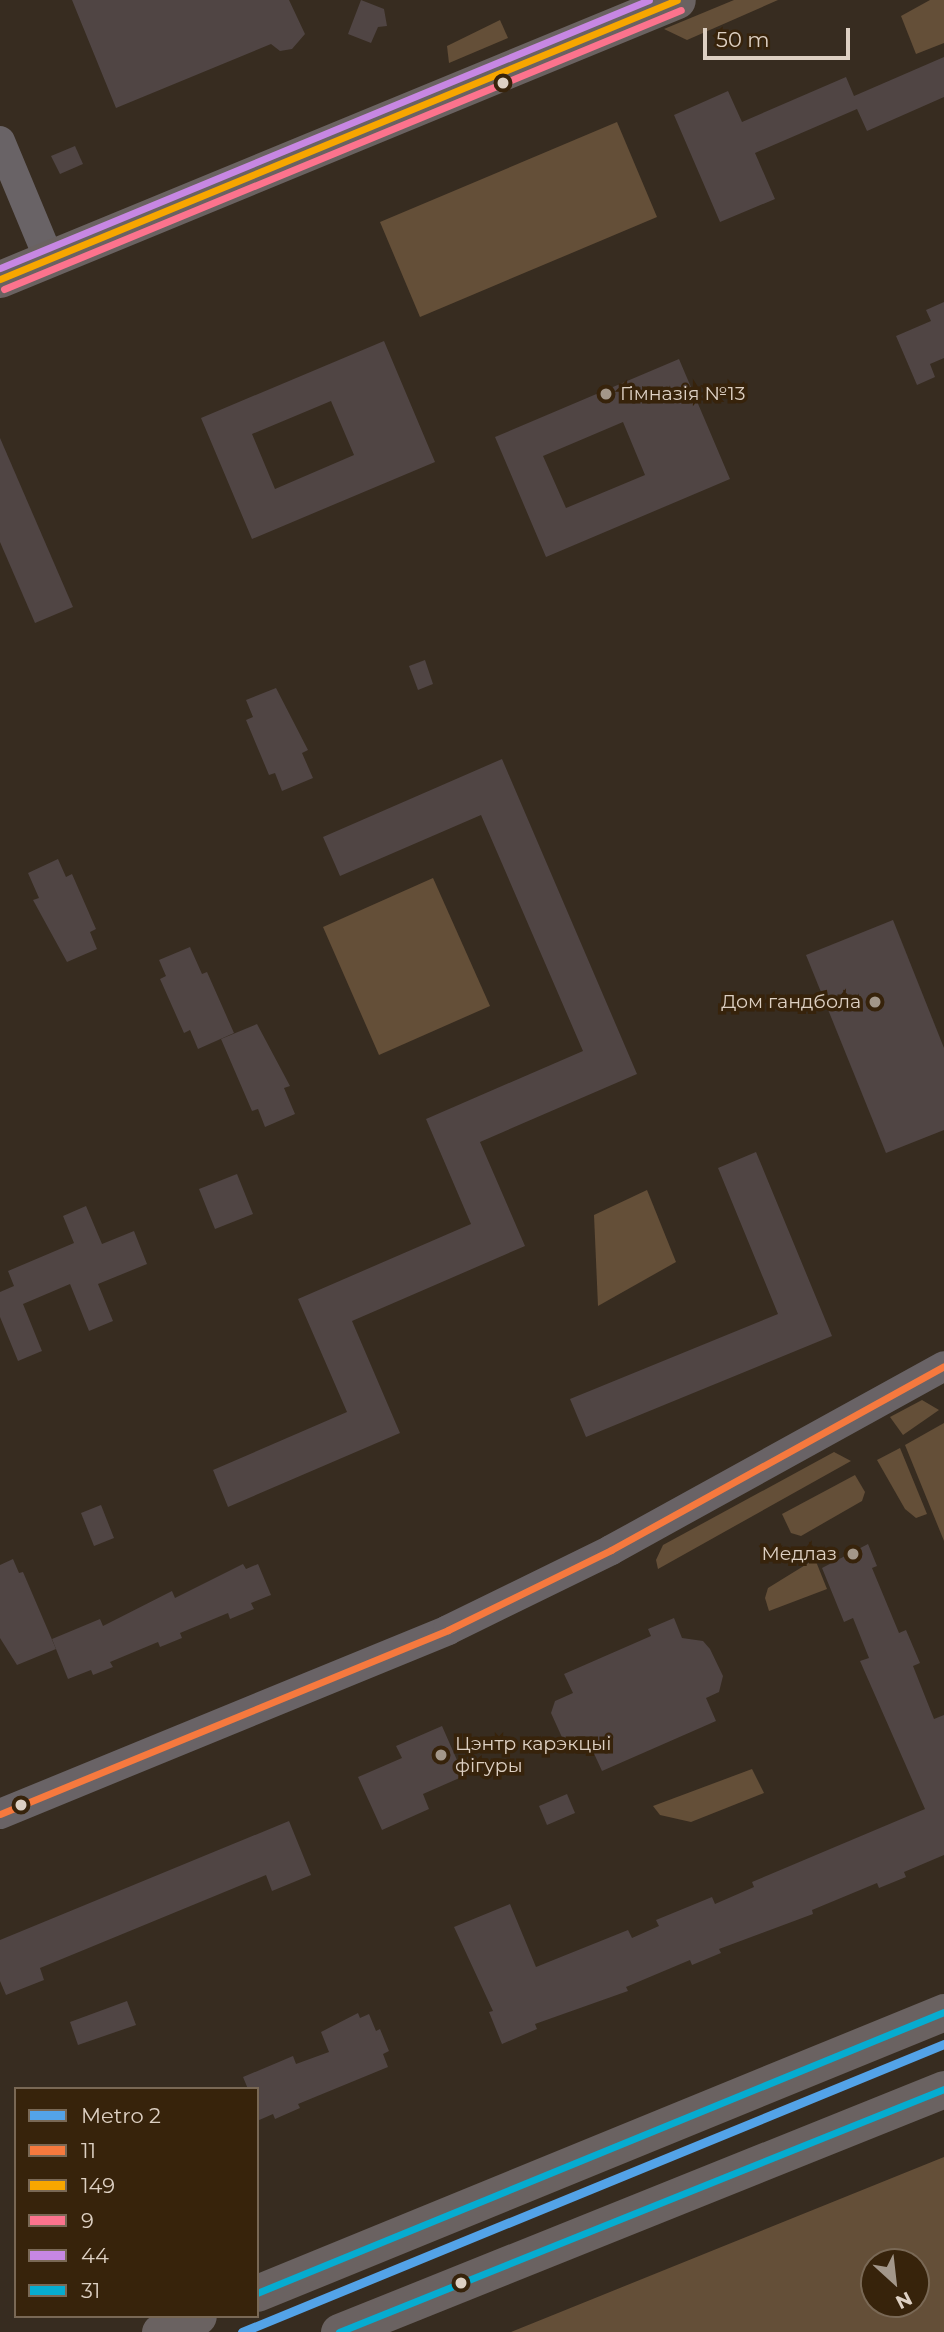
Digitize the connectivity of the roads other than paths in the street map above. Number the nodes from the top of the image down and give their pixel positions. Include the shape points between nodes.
1 (677, 0) edge
2 (0, 141) edge
3 (49, 259) junction
4 (0, 278) edge
5 (944, 1366) edge
6 (0, 1814) edge
7 (944, 2012) edge
8 (944, 2089) edge
9 (259, 2292) edge
10 (193, 2318) edge
11 (160, 2332) edge
12 (339, 2332) edge

1 - 3 main road
2 - 3 street
3 - 4 main road
5 - 6 street via 611,1550 448,1630
7 - 9 main road
8 - 12 main road
10 - 11 main road

